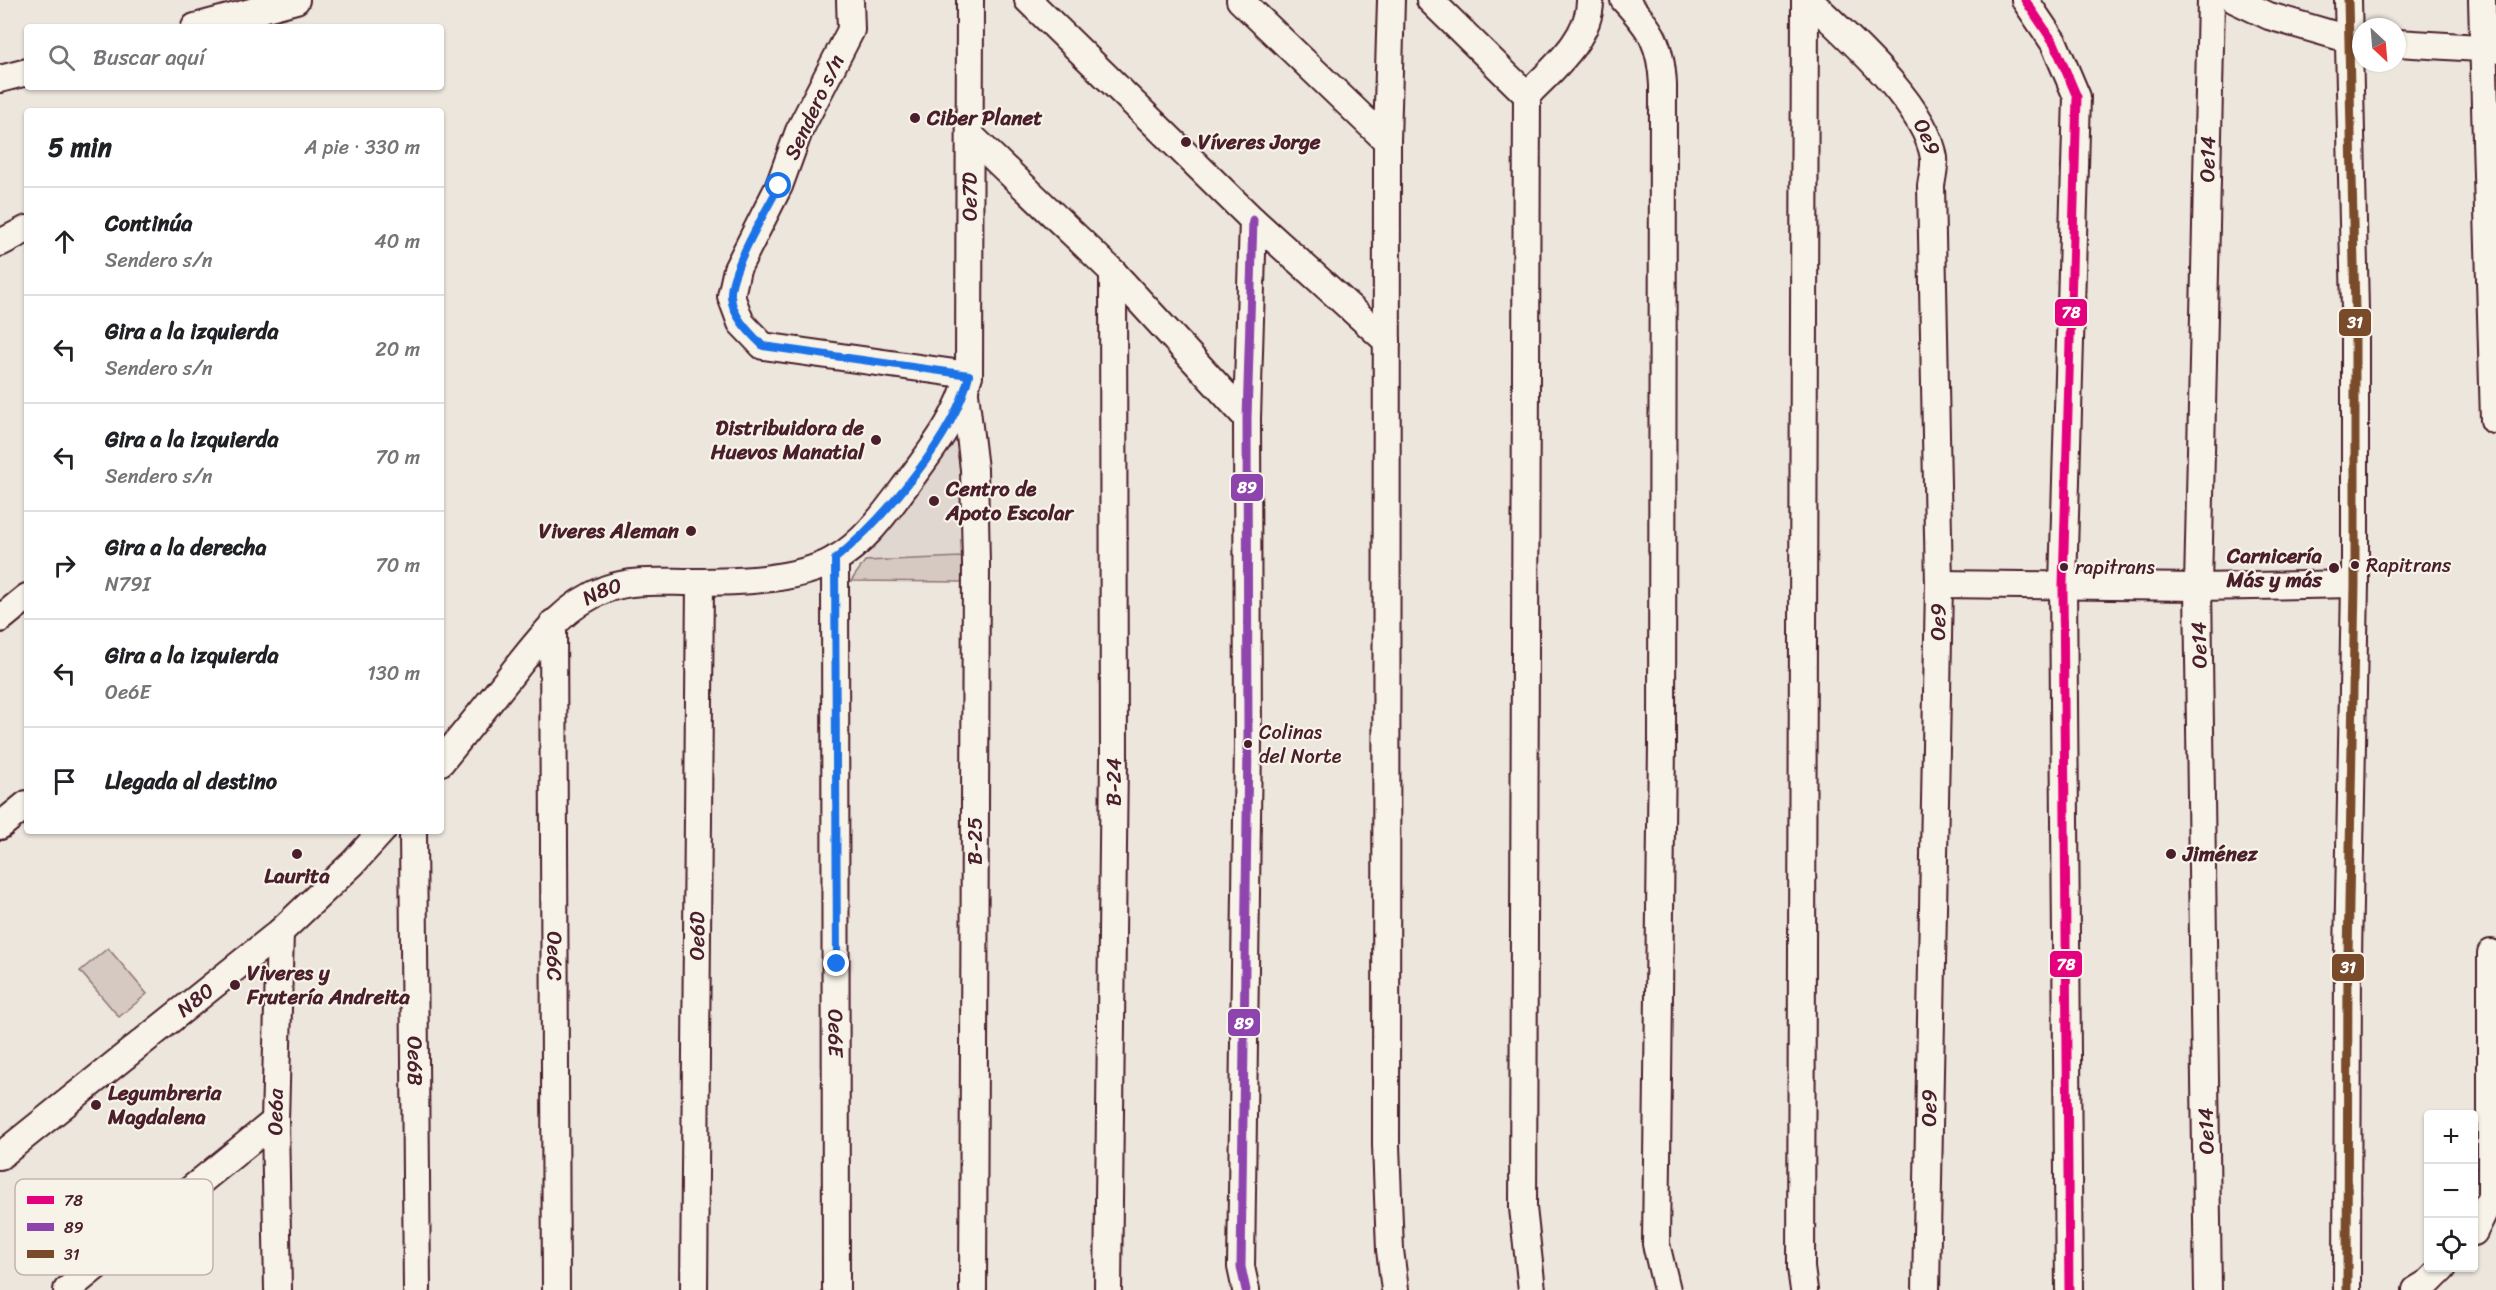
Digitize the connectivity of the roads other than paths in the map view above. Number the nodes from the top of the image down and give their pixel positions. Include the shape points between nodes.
1 (296, 0) edge
2 (850, 0) edge
3 (970, 0) edge
4 (1028, 0) edge
5 (1240, 0) edge
6 (1391, 0) edge
7 (1430, 0) edge
8 (1590, 0) edge
9 (1624, 0) edge
10 (1807, 0) edge
11 (2025, 0) edge
12 (2211, 0) edge
13 (2235, 0) edge
14 (2348, 0) edge
15 (2482, 0) edge
16 (2352, 22) edge
17 (206, 24) edge
18 (2352, 38) edge
19 (2406, 44) edge
20 (2489, 50) edge
21 (2355, 72) edge
22 (24, 73) edge
23 (0, 79) edge
24 (1527, 95) junction
25 (970, 135) junction
26 (1387, 141) junction
27 (1253, 220) junction
28 (24, 231) edge
29 (0, 243) edge
30 (1113, 272) junction
31 (1387, 341) junction
32 (967, 384) junction
33 (1247, 418) junction
34 (2494, 420) dead end
35 (835, 559) junction
36 (700, 582) junction
37 (1939, 584) junction
38 (2355, 584) junction
39 (2063, 585) junction
40 (2198, 586) junction
41 (24, 599) edge
42 (0, 619) edge
43 (553, 623) junction
44 (444, 758) edge
45 (24, 806) edge
46 (1, 824) edge
47 (379, 834) edge
48 (413, 834) edge
49 (280, 932) junction
50 (2491, 953) dead end
51 (275, 1121) junction
52 (0, 1156) edge
53 (204, 1179) edge
54 (2478, 1224) edge
55 (2439, 1272) edge
56 (85, 1275) edge
57 (67, 1290) edge
58 (278, 1290) edge
59 (417, 1290) edge
60 (556, 1290) edge
61 (694, 1290) edge
62 (836, 1290) edge
63 (973, 1290) edge
64 (1108, 1290) edge
65 (1246, 1290) edge
66 (1395, 1290) edge
67 (1532, 1290) edge
68 (1667, 1290) edge
69 (1804, 1290) edge
70 (1926, 1290) edge
71 (2069, 1290) edge
72 (2208, 1290) edge
73 (2347, 1290) edge
74 (2416, 1290) edge

1 - 17 street
2 - 32 street, Sendero s/n via 851,30 799,131 779,186 737,269 731,296 741,323 763,346
3 - 25 street, Oe7D
4 - 27 street
5 - 26 street
6 - 26 street
7 - 24 street
8 - 24 street via 1586,22 1576,40
9 - 68 street via 1654,35 1662,57 1663,85 1656,1244
10 - 37 street, Oe9 via 1881,69 1926,133 1934,159 1931,186
10 - 69 street via 1801,1232
11 - 39 street via 2054,43 2077,97
12 - 40 street, Oe14
13 - 18 street via 2269,16
14 - 16 street
15 - 20 street
19 - 20 street
20 - 34 street
21 - 38 street
22 - 23 street
24 - 67 street via 1523,1208
25 - 30 street
25 - 32 street, Oe7D
26 - 31 street
27 - 31 street
27 - 33 street
28 - 29 street
30 - 33 street
30 - 64 street, B-24 via 1114,757
31 - 66 street via 1386,1145
32 - 35 street via 955,414 886,512
32 - 63 street, B-25 via 976,564
33 - 65 street via 1248,744 1241,1267
35 - 36 street, N80 via 785,575
35 - 62 street, Oe6E
36 - 43 street, N80 via 635,582 606,589
36 - 61 street, Oe6D
37 - 39 street
37 - 70 street, Oe9
38 - 40 street
38 - 73 street
39 - 40 street
39 - 71 street
40 - 72 street, Oe14
41 - 42 street
43 - 44 street, N80
43 - 60 street, Oe6C
45 - 46 street
47 - 49 street, N80
48 - 59 street, Oe6B
49 - 51 street, Oe6a
49 - 52 street, N80
50 - 54 street via 2491,1197
51 - 53 street
51 - 58 street, Oe6a
55 - 74 street
56 - 57 street

